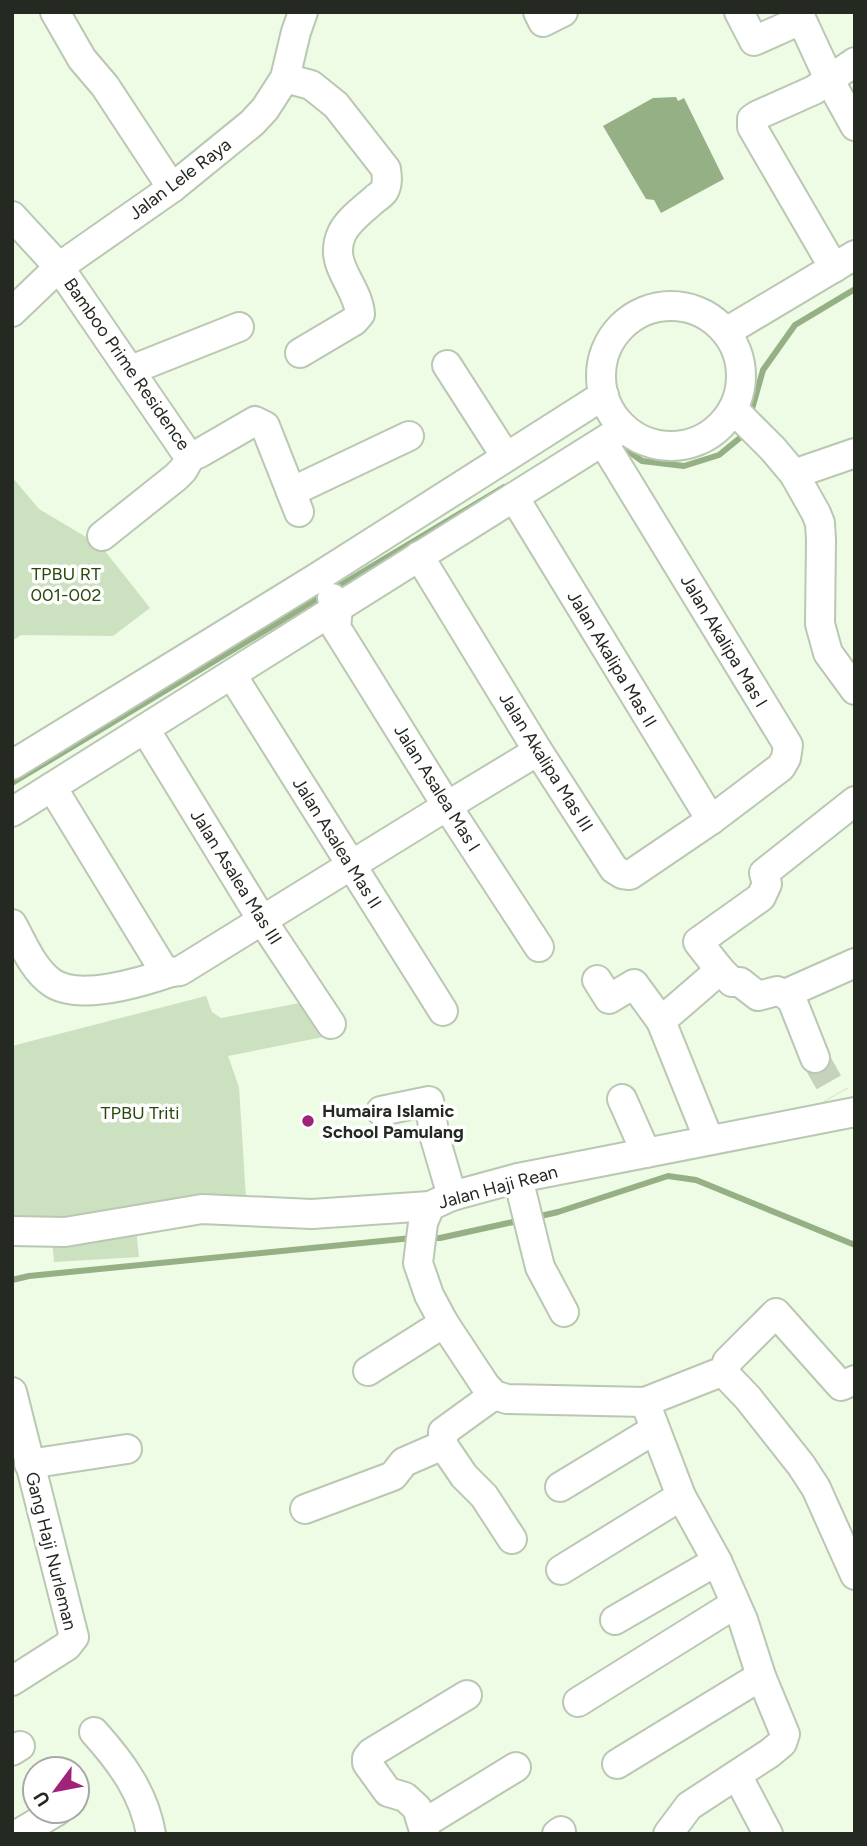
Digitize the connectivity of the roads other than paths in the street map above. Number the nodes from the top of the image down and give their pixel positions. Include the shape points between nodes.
1 (55, 12) edge
2 (538, 12) edge
3 (564, 12) edge
4 (739, 12) edge
5 (807, 18) edge
6 (292, 19) edge
7 (855, 62) edge
8 (285, 78) junction
9 (830, 81) junction
10 (855, 126) edge
11 (172, 188) junction
12 (12, 216) edge
13 (844, 261) edge
14 (59, 267) junction
15 (12, 312) edge
16 (239, 327) dead end
17 (726, 332) junction
18 (300, 353) dead end
19 (447, 365) dead end
20 (131, 370) junction
21 (604, 395) junction
22 (741, 417) junction
23 (613, 435) junction
24 (409, 436) dead end
25 (855, 453) edge
26 (192, 454) junction
27 (506, 457) junction
28 (794, 474) junction
29 (514, 497) junction
30 (102, 536) dead end
31 (419, 556) junction
32 (309, 583) junction
33 (331, 619) junction
34 (232, 675) junction
35 (855, 690) edge
36 (145, 729) junction
37 (538, 751) junction
38 (12, 765) edge
39 (52, 787) junction
40 (855, 801) edge
41 (447, 806) junction
42 (12, 812) edge
43 (710, 820) junction
44 (351, 866) junction
45 (262, 920) junction
46 (12, 924) edge
47 (539, 947) dead end
48 (855, 963) edge
49 (720, 970) junction
50 (171, 972) junction
51 (597, 980) dead end
52 (785, 994) junction
53 (443, 1011) dead end
54 (661, 1021) junction
55 (331, 1024) dead end
56 (815, 1058) tunnel mouth
57 (622, 1099) dead end
58 (844, 1108) edge
59 (381, 1111) dead end
60 (709, 1140) junction
61 (646, 1153) junction
62 (518, 1178) junction
63 (431, 1218) junction
64 (12, 1231) edge
65 (564, 1312) dead end
66 (444, 1322) junction
67 (368, 1371) dead end
68 (725, 1374) junction
69 (855, 1380) edge
70 (12, 1392) edge
71 (494, 1395) junction
72 (645, 1402) junction
73 (654, 1430) junction
74 (443, 1445) junction
75 (127, 1449) dead end
76 (29, 1464) junction
77 (561, 1487) dead end
78 (681, 1496) junction
79 (305, 1509) dead end
80 (512, 1539) dead end
81 (717, 1561) junction
82 (561, 1570) dead end
83 (855, 1575) edge
84 (735, 1604) junction
85 (615, 1620) dead end
86 (761, 1676) junction
87 (12, 1681) edge
88 (467, 1695) dead end
89 (578, 1702) dead end
90 (94, 1732) dead end
91 (617, 1765) dead end
92 (516, 1767) dead end
93 (737, 1775) junction
94 (33, 1825) edge
95 (424, 1829) edge
96 (677, 1829) edge
97 (18, 1834) edge
98 (151, 1834) edge
99 (768, 1834) edge

1 - 11 street via 82,59
2 - 3 street via 543,22
4 - 5 street via 754,41
5 - 9 street
6 - 8 street, Jalan Lele Raya
7 - 9 street
8 - 11 street, Jalan Lele Raya via 252,123
8 - 18 street via 311,85 336,105 386,169 387,180 384,191 341,234 340,266 360,314
9 - 10 street
9 - 13 street via 758,115 752,119 752,127
11 - 14 street, Jalan Lele Raya
12 - 14 street, Bamboo Prime Residence
13 - 17 street
14 - 15 street, Jalan Lele Raya
14 - 20 street, Bamboo Prime Residence
16 - 20 street
17 - 21 street via 705,314 678,306 651,308 627,320 609,342 601,368
17 - 22 street via 738,356
19 - 27 street
20 - 26 street, Bamboo Prime Residence via 185,451
21 - 23 street via 612,413
21 - 27 street
22 - 23 street via 695,442 671,446
22 - 28 street
23 - 29 street
23 - 43 street, Jalan Akalipa Mas I via 788,745 781,767
24 - 26 street, Bamboo Prime Residence via 295,502 265,426 255,421
25 - 28 street
26 - 30 street via 176,477
27 - 32 street
28 - 35 street via 820,523 824,639 828,653
29 - 31 street
29 - 43 street, Jalan Akalipa Mas II
31 - 33 street
31 - 37 street, Jalan Akalipa Mas III
32 - 33 street, Jalan Asalea Mas I
32 - 38 street
33 - 34 street
33 - 41 street, Jalan Asalea Mas I
34 - 36 street
34 - 44 street, Jalan Asalea Mas II
36 - 39 street
36 - 45 street, Jalan Asalea Mas III
37 - 41 street
37 - 43 street, Jalan Akalipa Mas III via 614,869 622,874 630,874
39 - 42 street
39 - 50 street via 163,969
40 - 49 street via 764,873 767,884 761,897 698,942
41 - 44 street
41 - 47 street, Jalan Asalea Mas I
44 - 45 street
44 - 53 street, Jalan Asalea Mas II
45 - 50 street via 180,971
45 - 55 street, Jalan Asalea Mas III
46 - 50 street via 37,969 60,988 120,988
48 - 52 street
49 - 52 street via 758,996 777,991
49 - 54 street
51 - 54 street via 609,999 634,984
52 - 56 street via 792,1000
54 - 60 street
57 - 61 street
58 - 60 street, Jalan Haji Rean
59 - 63 street via 429,1101 435,1138
60 - 61 street, Jalan Haji Rean
61 - 62 street, Jalan Haji Rean
62 - 63 street, Jalan Haji Rean
62 - 65 street via 540,1267
63 - 64 street, Jalan Haji Rean via 202,1209 65,1232
63 - 66 street via 418,1263
66 - 67 street
66 - 71 street
68 - 69 street via 727,1362 776,1313 841,1386
68 - 72 street
68 - 83 street via 816,1488
70 - 76 street, Gang Haji Nurleman
71 - 72 street
71 - 74 street via 443,1432
72 - 73 street
73 - 77 street
73 - 78 street
74 - 79 street via 404,1462 393,1476
74 - 80 street
75 - 76 street
76 - 87 street, Gang Haji Nurleman via 74,1637
78 - 81 street
78 - 82 street
81 - 84 street
81 - 85 street
84 - 86 street
84 - 89 street
86 - 91 street
86 - 93 street via 785,1734 770,1754
88 - 95 street via 367,1758 388,1792 405,1797 417,1808
90 - 98 street via 141,1797
92 - 95 street
93 - 96 street via 689,1806
93 - 99 street
94 - 97 street

